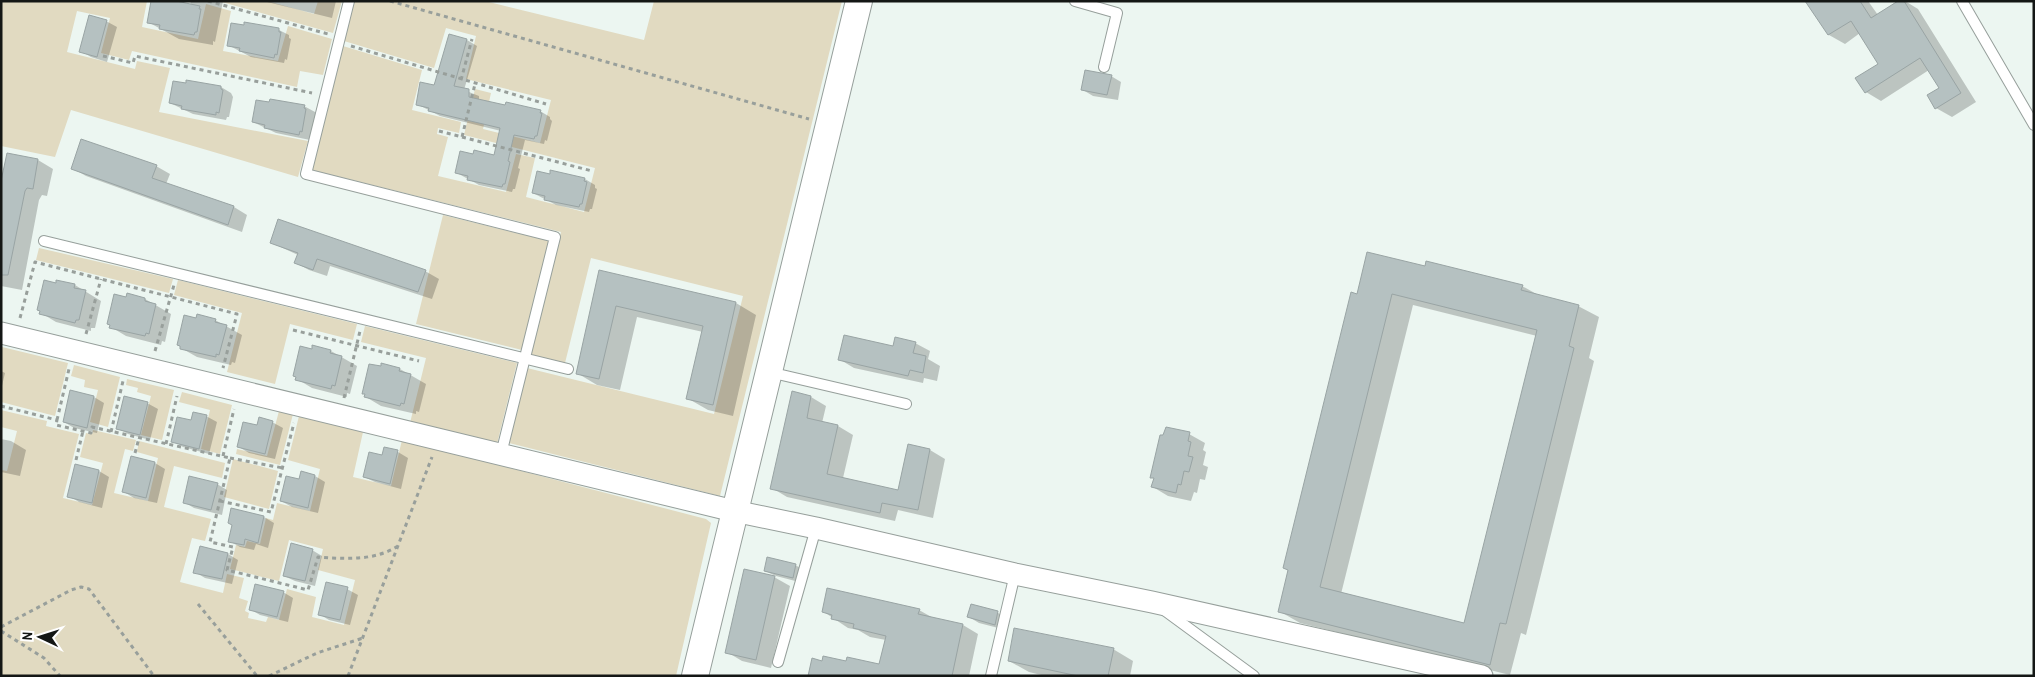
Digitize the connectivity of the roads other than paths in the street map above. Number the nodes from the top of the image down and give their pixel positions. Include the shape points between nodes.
1 (349, 1) edge
2 (859, 1) edge
3 (1075, 1) edge
4 (1962, 1) edge
5 (1104, 67) dead end
6 (2034, 125) edge
7 (44, 240) dead end
8 (8, 334) edge
9 (524, 359) junction
10 (568, 369) dead end
11 (768, 371) junction
12 (906, 404) dead end
13 (501, 454) junction
14 (734, 511) junction
15 (816, 528) junction
16 (1015, 574) junction
17 (1152, 602) junction
18 (778, 662) dead end
19 (695, 676) edge
20 (991, 676) edge
21 (1254, 676) edge
22 (1482, 676) edge

1 - 9 lane via 306,174 555,238
2 - 11 street
3 - 5 lane via 1117,13
4 - 6 lane
7 - 9 lane
8 - 13 street
9 - 10 lane
9 - 13 lane
11 - 12 lane
11 - 14 street
13 - 14 street
14 - 15 street
14 - 19 street
15 - 16 street
15 - 18 lane
16 - 17 street
16 - 20 lane
17 - 21 lane
17 - 22 street

